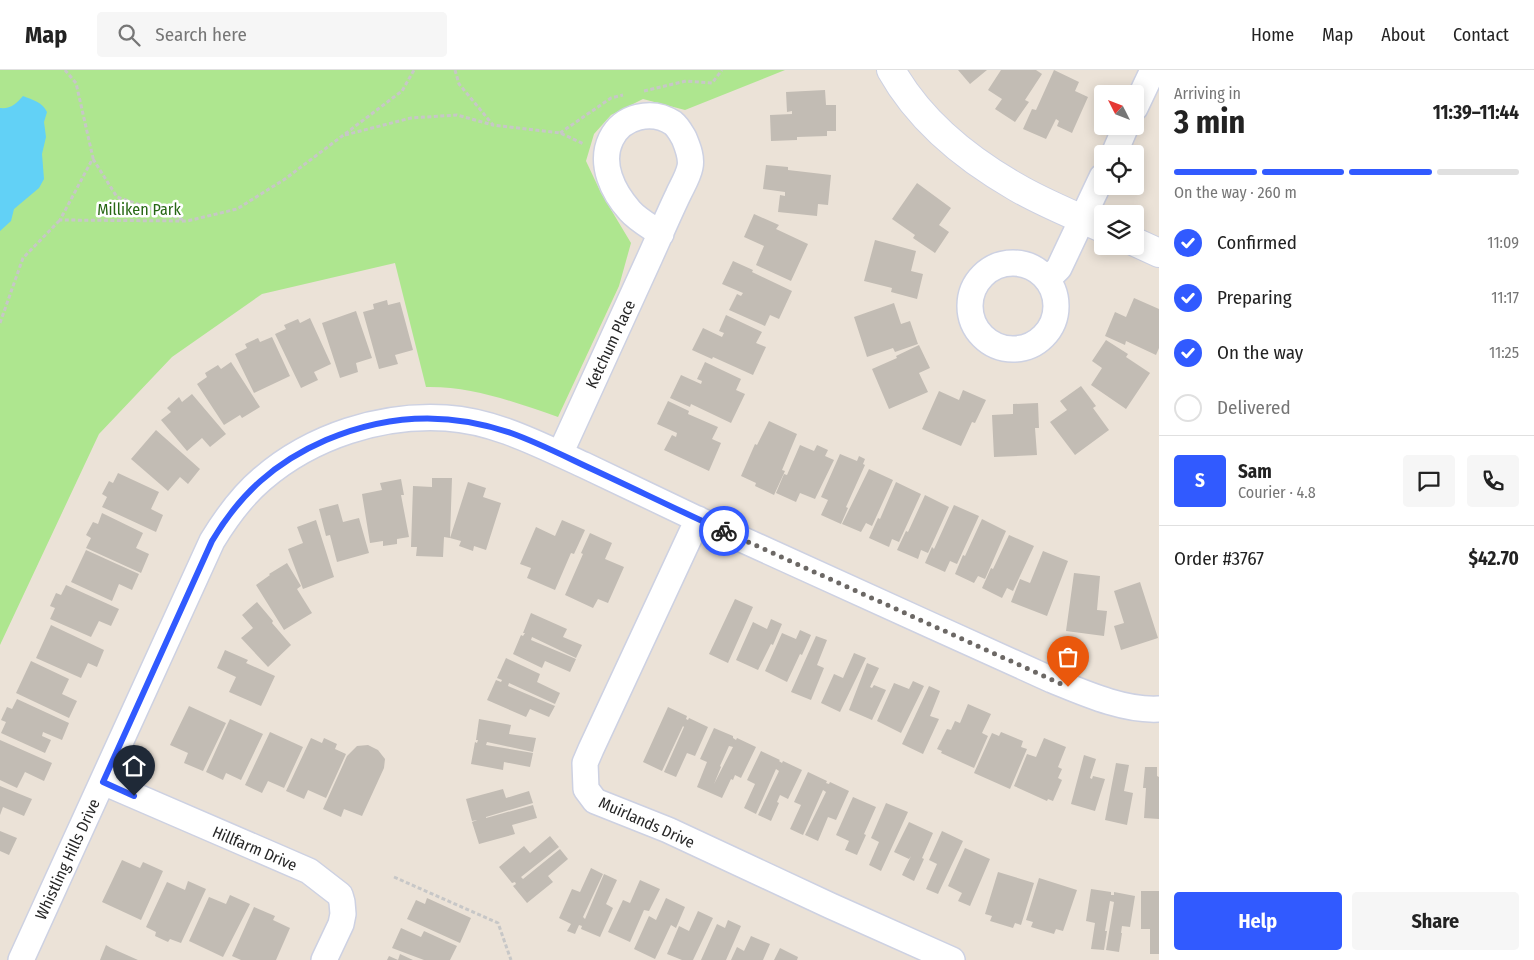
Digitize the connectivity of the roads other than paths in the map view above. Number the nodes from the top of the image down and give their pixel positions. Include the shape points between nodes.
1 (891, 70) edge
2 (1153, 70) edge
3 (1144, 89) edge
4 (1099, 195) edge
5 (1093, 223) edge
6 (661, 234) dead end
7 (1144, 246) edge
8 (1159, 253) edge
9 (1046, 280) dead end
10 (560, 454) junction
11 (698, 519) junction
12 (1159, 709) edge
13 (103, 782) junction
14 (21, 960) edge
15 (324, 960) edge
16 (952, 960) edge

1 - 5 street via 918,107 953,143 1017,188
2 - 3 street
4 - 5 street
5 - 9 street
6 - 10 street, Ketchum Place
7 - 8 street
10 - 11 street, Whistling Hills Drive
10 - 13 street, Whistling Hills Drive via 511,433 476,423 447,418 411,418 347,432 308,448 277,467 241,500 212,541
11 - 12 street, Whistling Hills Drive via 1085,693 1115,704
11 - 16 street, Muirlands Drive via 585,762 586,789 595,801 668,830
13 - 14 street, Whistling Hills Drive
13 - 15 street, Hillfarm Drive via 309,871 340,895 341,924

